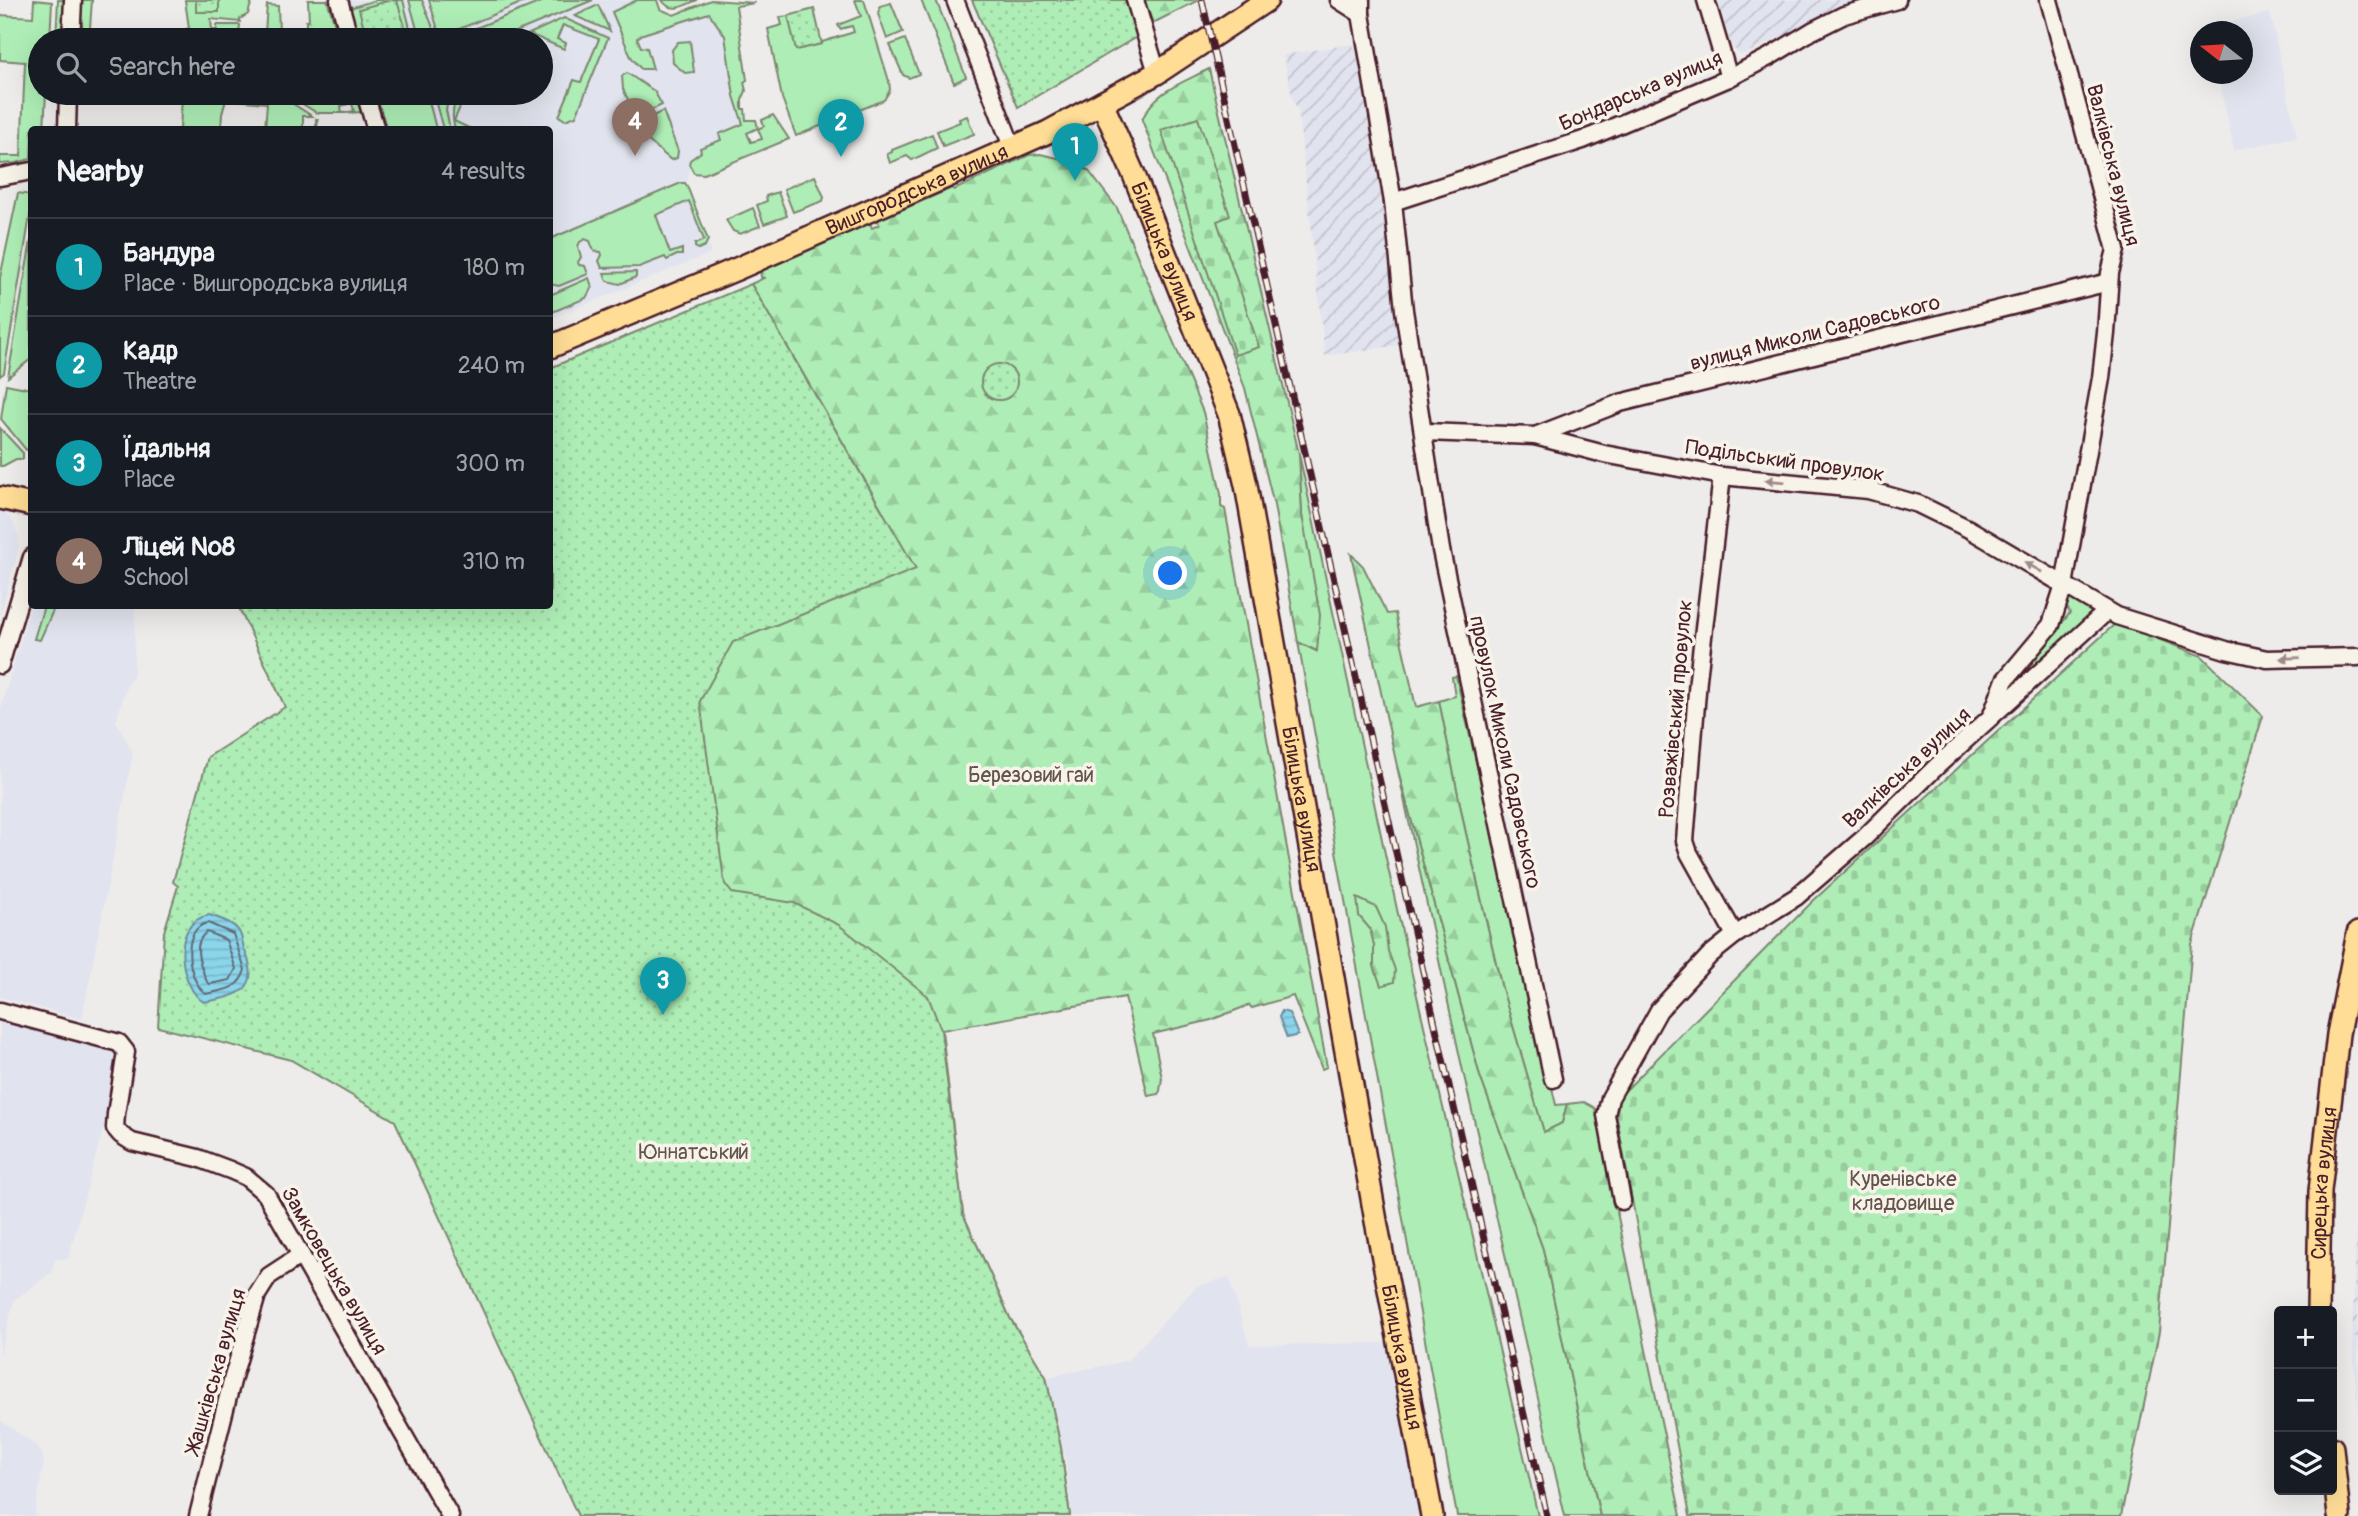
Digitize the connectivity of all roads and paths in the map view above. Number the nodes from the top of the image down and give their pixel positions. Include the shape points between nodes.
1 (73, 0) edge
2 (339, 0) edge
3 (955, 0) edge
4 (1135, 0) edge
5 (1267, 0) edge
6 (1339, 0) edge
7 (1706, 0) edge
8 (1897, 0) edge
9 (2049, 0) edge
10 (1361, 7) edge
11 (72, 28) edge
12 (347, 28) edge
13 (1157, 73) junction
14 (1729, 78) junction
15 (1102, 103) junction
16 (68, 105) edge
17 (369, 105) edge
18 (67, 126) edge
19 (375, 126) edge
20 (1013, 149) junction
21 (28, 172) edge
22 (0, 177) edge
23 (1393, 202) junction
24 (2109, 282) junction
25 (553, 346) edge
26 (1424, 432) junction
27 (1535, 436) junction
28 (1722, 476) junction
29 (0, 498) edge
30 (28, 504) edge
31 (28, 570) edge
32 (2064, 585) junction
33 (2107, 611) junction
34 (2358, 657) edge
35 (0, 665) edge
36 (1991, 717) junction
37 (2358, 933) edge
38 (1735, 935) junction
39 (0, 1011) edge
40 (1553, 1079) dead end
41 (1622, 1201) dead end
42 (302, 1255) junction
43 (2318, 1306) edge
44 (2337, 1495) edge
45 (198, 1516) edge
46 (450, 1516) edge
47 (1432, 1516) edge
48 (2339, 1516) edge

1 - 11 street
2 - 12 street
3 - 20 street
4 - 13 street
5 - 13 main road, Вишгородська вулиця
6 - 10 street
7 - 14 street
8 - 14 street, Бондарська вулиця via 1822,25
9 - 24 street, Валківська вулиця via 2116,250
10 - 23 street
13 - 15 main road, Вишгородська вулиця
14 - 23 street, Бондарська вулиця via 1583,140
15 - 20 main road, Вишгородська вулиця
15 - 47 main road, Білицька вулиця via 1203,346 1238,450
16 - 18 street
17 - 19 street
20 - 25 main road, Вишгородська вулиця
21 - 22 street
23 - 26 street via 1404,310
24 - 27 street, вулиця Миколи Садовського via 1620,403
24 - 32 street, Валківська вулиця via 2101,378
26 - 27 street, Подільський провулок
26 - 40 street, провулок Миколи Садовського via 1441,550
27 - 28 street, Подільський провулок
32 -> 28 street, Подільський провулок via 1918,504 1855,488
28 - 38 street, Розважівський провулок via 1685,841
29 - 30 main road
31 - 35 street
32 - 33 street, Подільський провулок
32 - 36 street, Валківська вулиця via 2051,625 2005,680
34 -> 33 street, Подільський провулок via 2267,659
33 - 36 street
36 - 38 street, Валківська вулиця via 1796,897
37 - 43 main road, Сирецька вулиця via 2338,1034 2320,1191
38 - 41 street, Валківська вулиця via 1659,1010 1609,1098 1606,1115
39 - 42 street, Замковецька вулиця via 119,1044 126,1052 116,1114 121,1135 246,1177 266,1194
42 - 45 street, Жашківська вулиця via 269,1276 257,1295
42 - 46 street, Замковецька вулиця
44 - 48 main road

